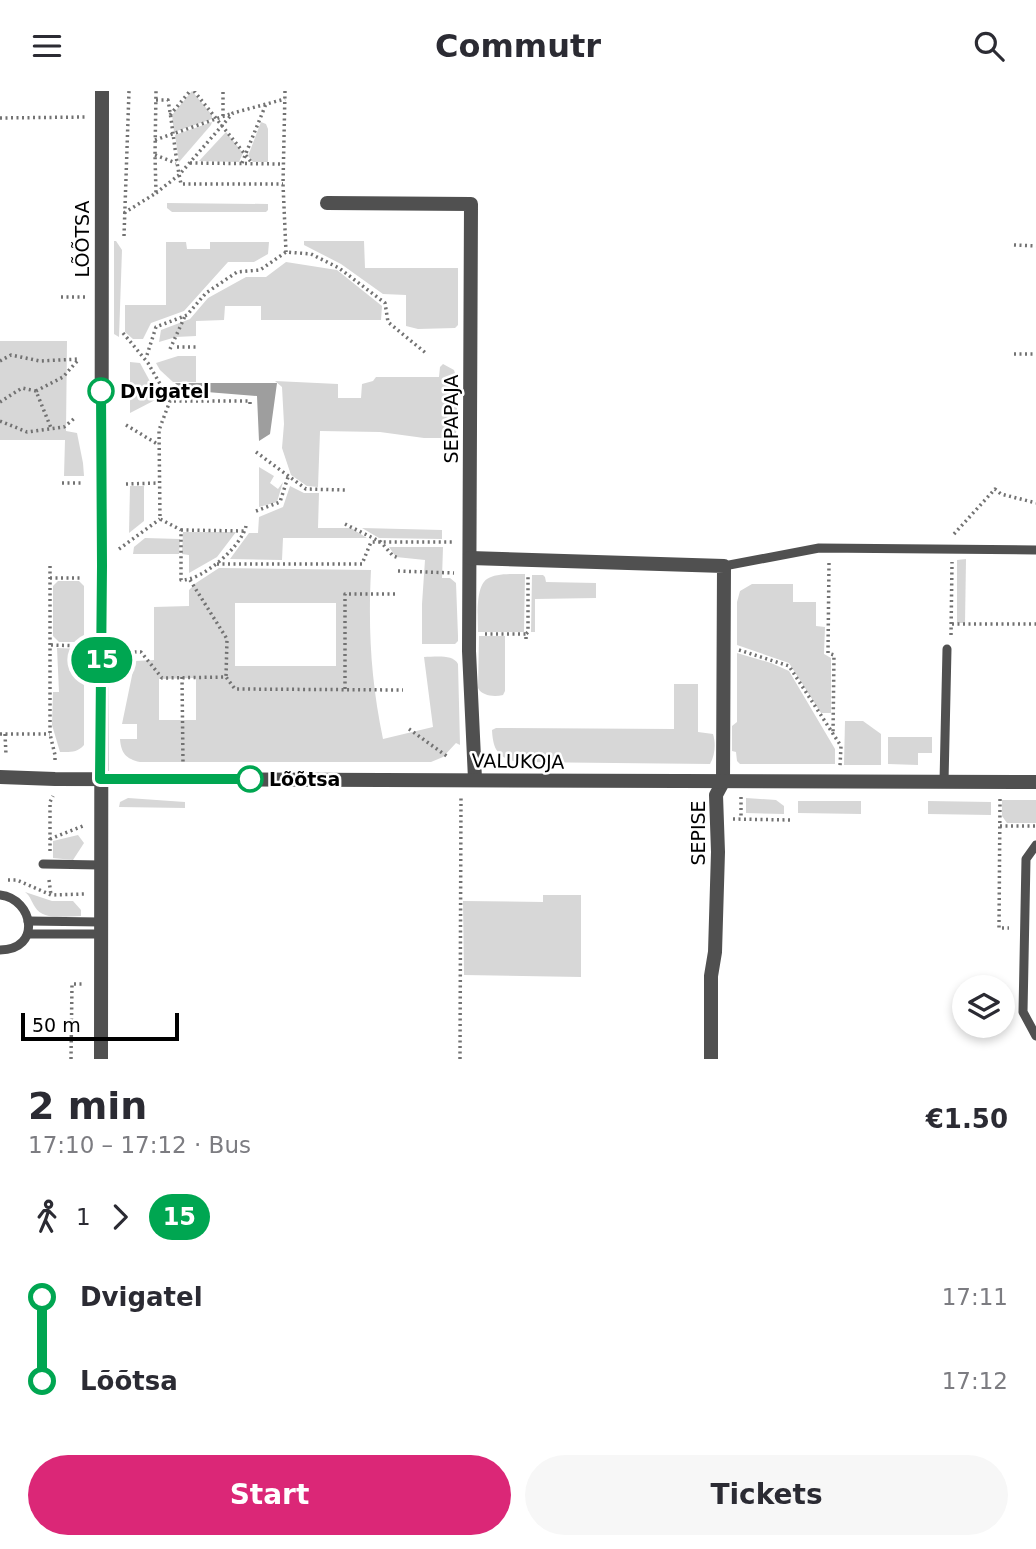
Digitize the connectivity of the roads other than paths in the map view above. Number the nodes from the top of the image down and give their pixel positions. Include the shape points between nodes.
1 (102, 91) edge
2 (327, 203) dead end
3 (1036, 550) edge
4 (470, 558) junction
5 (724, 566) junction
6 (947, 649) road end
7 (0, 777) edge
8 (100, 779) junction
9 (475, 779) junction
10 (723, 782) junction
11 (944, 782) junction
12 (1036, 782) edge
13 (1036, 845) edge
14 (46, 864) road end
15 (100, 865) junction
16 (0, 895) edge
17 (28, 921) junction
18 (100, 928) junction
19 (29, 934) junction
20 (0, 950) edge
21 (1036, 1036) edge
22 (101, 1059) edge
23 (711, 1059) edge

1 - 8 street, LÕÕTSA
2 - 4 street, SEPAPAJA via 471,204
3 - 5 lane via 819,548
4 - 5 street
4 - 9 street, SEPAPAJA
5 - 10 street, SEPISE
6 - 11 lane
7 - 8 street, VALUKOJA
8 - 9 street, VALUKOJA
8 - 15 street, LÕÕTSA
9 - 10 street, VALUKOJA
10 - 11 street, VALUKOJA
10 - 23 street, SEPISE via 716,795
11 - 12 street, VALUKOJA
13 - 21 lane via 1026,859 1023,1012
14 - 15 lane
15 - 18 street, LÕÕTSA
16 - 17 lane via 21,905
17 - 18 lane
17 - 19 lane
18 - 19 lane
18 - 22 street, LÕÕTSA
19 - 20 lane via 22,944

